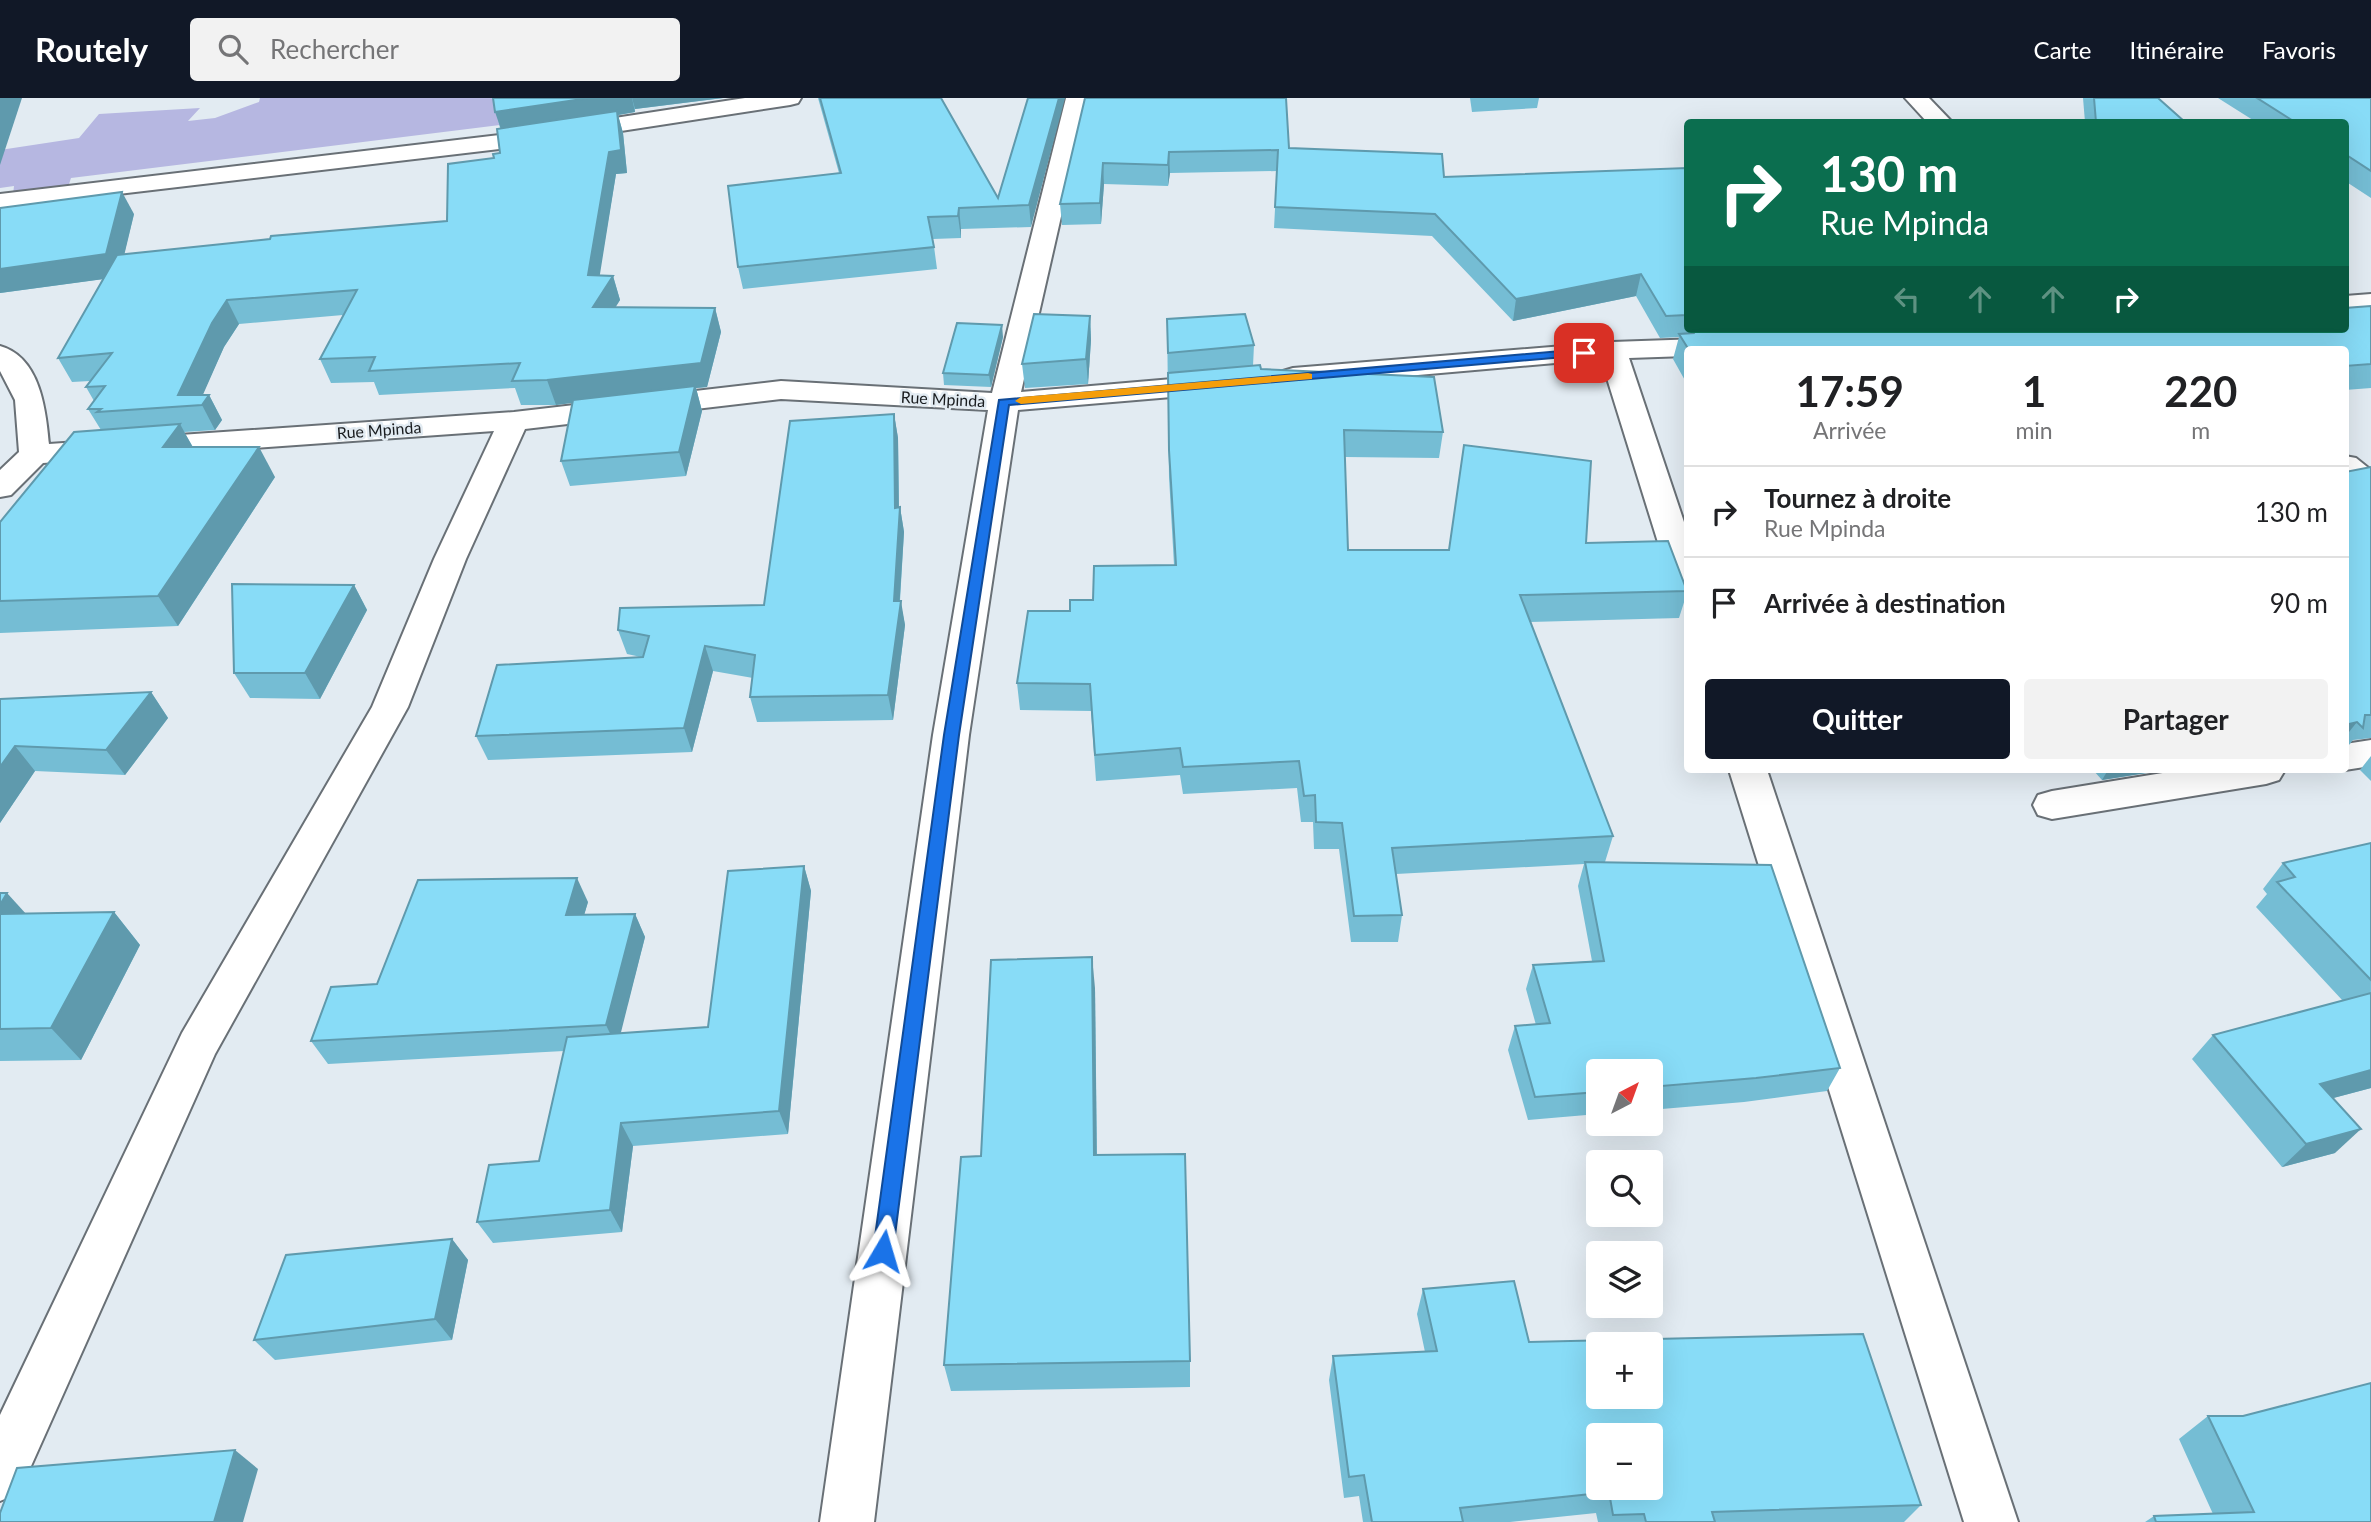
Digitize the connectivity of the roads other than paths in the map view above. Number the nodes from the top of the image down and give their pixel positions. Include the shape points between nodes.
1 (790, 98) edge
2 (1077, 98) edge
3 (1916, 98) edge
4 (1937, 119) edge
5 (0, 201) edge
6 (2371, 302) edge
7 (2349, 304) edge
8 (1684, 348) edge
9 (1612, 350) junction
10 (0, 355) edge
11 (1004, 402) junction
12 (514, 421) junction
13 (34, 454) junction
14 (2349, 468) edge
15 (2371, 486) edge
16 (0, 488) edge
17 (1684, 572) edge
18 (2371, 752) edge
19 (2349, 756) edge
20 (1749, 773) edge
21 (2248, 773) edge
22 (2052, 805) dead end
23 (0, 1474) edge
24 (847, 1522) edge
25 (1991, 1522) edge

1 - 5 street via 517,140
2 - 11 street
3 - 4 street
6 - 7 street
8 - 9 street, Rue Mpinda
9 - 11 street, Rue Mpinda
9 - 17 street
10 - 13 street via 16,370 29,393
11 - 12 street, Rue Mpinda via 781,390
11 - 24 street via 951,735
12 - 13 street, Rue Mpinda
12 - 23 street via 450,559 390,707 197,1046
13 - 16 street
14 - 15 street
18 - 19 street
20 - 25 street
21 - 22 street

